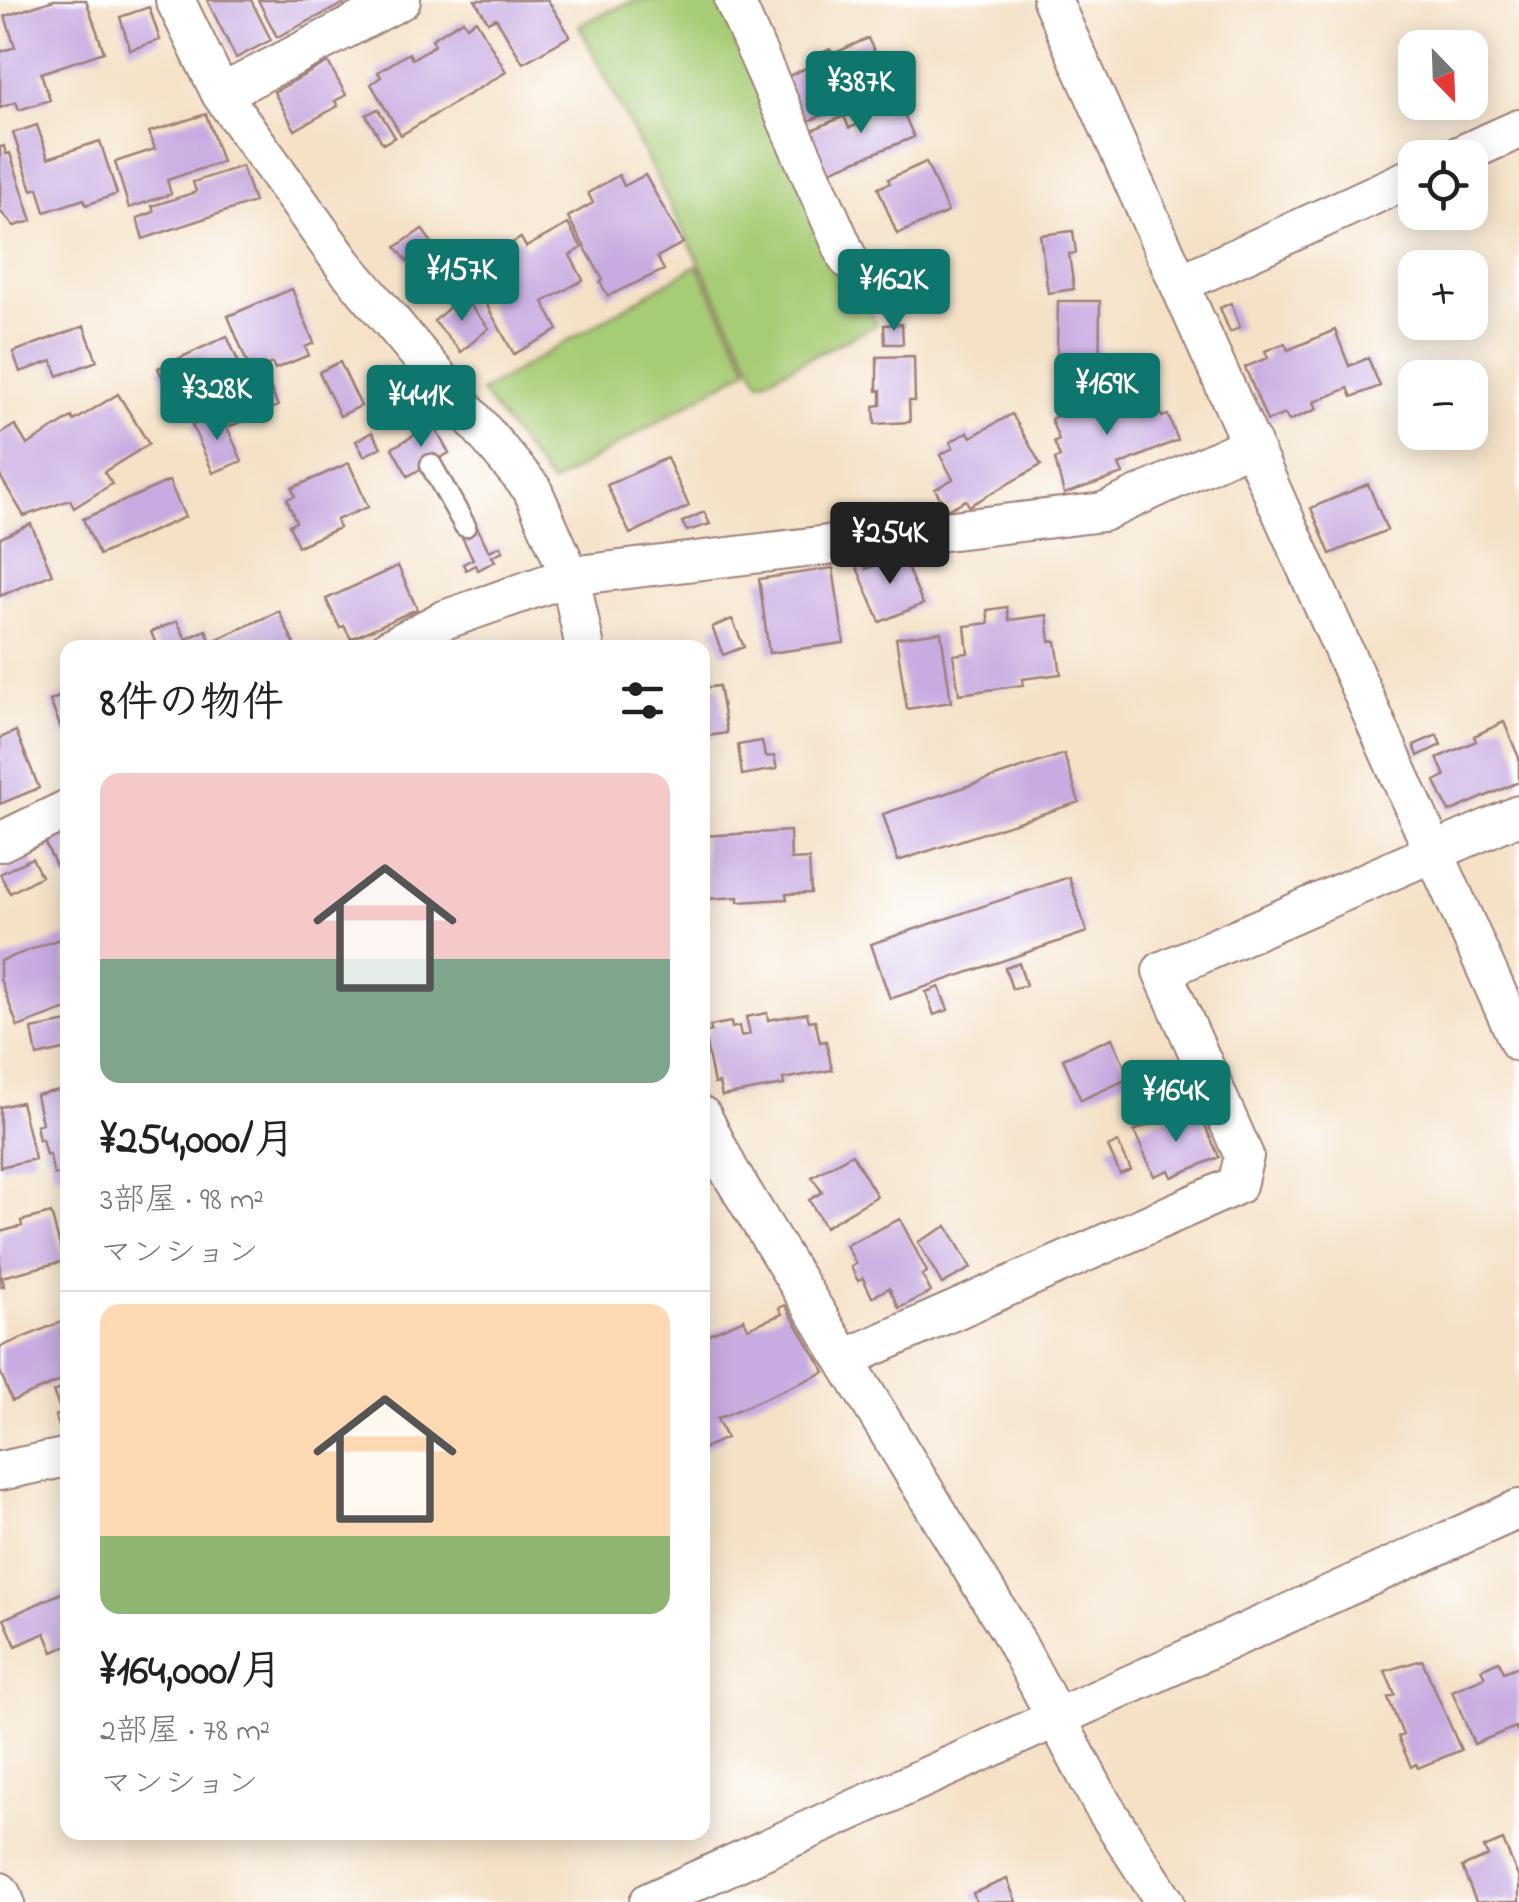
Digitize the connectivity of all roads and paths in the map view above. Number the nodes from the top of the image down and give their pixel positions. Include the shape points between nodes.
1 (175, 0) edge
2 (401, 0) edge
3 (734, 0) edge
4 (1052, 0) edge
5 (221, 94) junction
6 (1519, 128) edge
7 (1488, 142) edge
8 (1398, 184) edge
9 (848, 258) dead end
10 (1181, 283) junction
11 (1252, 444) junction
12 (431, 466) dead end
13 (465, 526) dead end
14 (570, 576) junction
15 (405, 640) edge
16 (583, 640) edge
17 (60, 813) edge
18 (1519, 816) edge
19 (0, 842) edge
20 (1434, 852) junction
21 (1519, 1042) edge
22 (710, 1150) edge
23 (716, 1176) edge
24 (845, 1359) junction
25 (60, 1459) edge
26 (0, 1471) edge
27 (1519, 1510) edge
28 (1055, 1717) junction
29 (0, 1892) edge
30 (5, 1902) edge
31 (650, 1902) edge
32 (1164, 1902) edge

1 - 5 street
2 - 5 street
3 - 9 street
4 - 10 street
5 - 14 street via 344,265 532,490
6 - 7 street
8 - 10 street
10 - 11 street
11 - 14 street via 1102,512
11 - 20 street
12 - 13 lane
14 - 15 street
14 - 16 street
17 - 19 street
18 - 20 street
20 - 21 street
20 - 24 street via 1162,971 1244,1156 1237,1186
22 - 23 street
23 - 24 street
24 - 28 street
25 - 26 street
27 - 28 street
28 - 31 street
28 - 32 street
29 - 30 street

